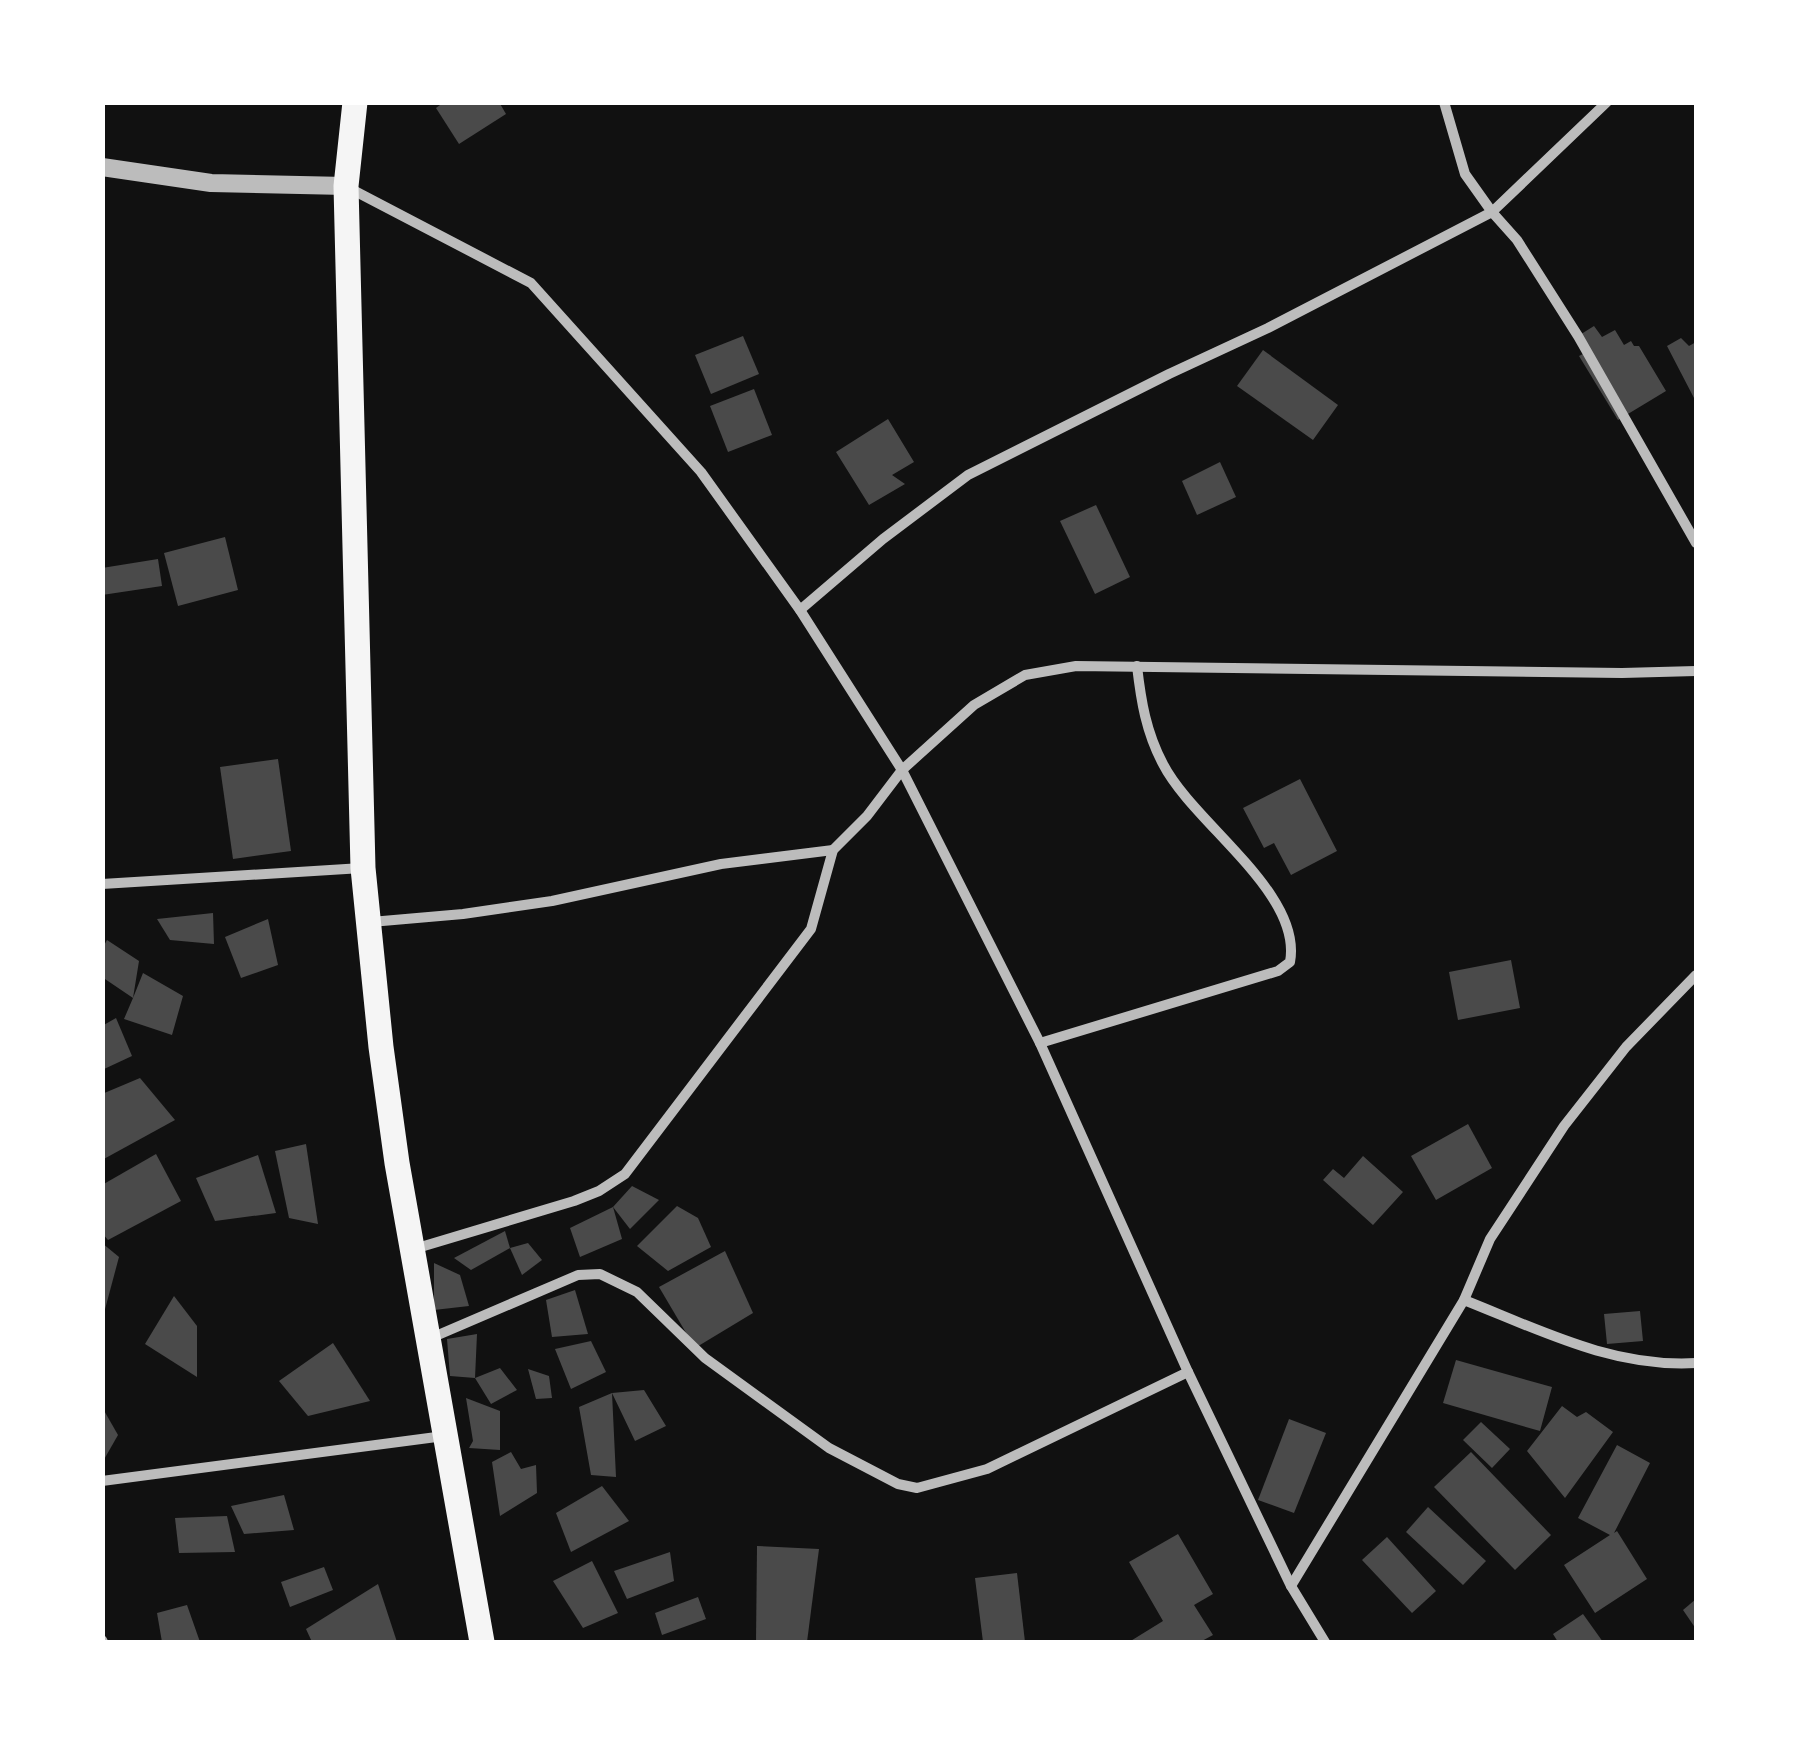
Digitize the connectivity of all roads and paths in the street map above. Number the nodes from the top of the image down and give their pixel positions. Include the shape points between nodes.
1 (355, 102) edge
2 (1444, 102) edge
3 (1607, 102) edge
4 (102, 166) edge
5 (346, 186) junction
6 (1492, 212) junction
7 (1696, 544) edge
8 (800, 610) junction
9 (1137, 666) junction
10 (1696, 671) edge
11 (902, 770) junction
12 (834, 850) junction
13 (363, 868) junction
14 (102, 884) edge
15 (370, 922) junction
16 (1696, 975) edge
17 (1040, 1043) junction
18 (413, 1250) junction
19 (1464, 1300) junction
20 (430, 1339) junction
21 (1696, 1363) edge
22 (1188, 1372) junction
23 (448, 1436) junction
24 (102, 1481) edge
25 (1291, 1586) junction
26 (482, 1642) edge
27 (1326, 1642) edge

1 - 5 main road
2 - 6 street via 1465,174
3 - 6 street
4 - 5 street via 211,183
5 - 8 street via 531,284 701,472
5 - 13 main road
6 - 7 street via 1518,240 1578,336
6 - 8 street via 968,475
8 - 11 street
9 - 10 street
9 - 11 street via 1025,675 974,705
9 - 17 street via 1142,713 1164,766 1287,921 1294,945 1290,962
11 - 12 street
11 - 17 street
12 - 15 street via 720,864 534,904
12 - 18 street via 811,928 625,1174 574,1202
13 - 14 street
13 - 15 main road
15 - 18 main road
16 - 19 street via 1626,1047 1564,1126 1490,1239
17 - 22 street
18 - 20 main road
19 - 21 street via 1601,1354 1642,1363
19 - 25 street
20 - 22 street via 578,1275 600,1274 637,1292 704,1358 829,1448 917,1488 987,1469
20 - 23 main road
22 - 25 street
23 - 24 street
23 - 26 main road
25 - 27 street

